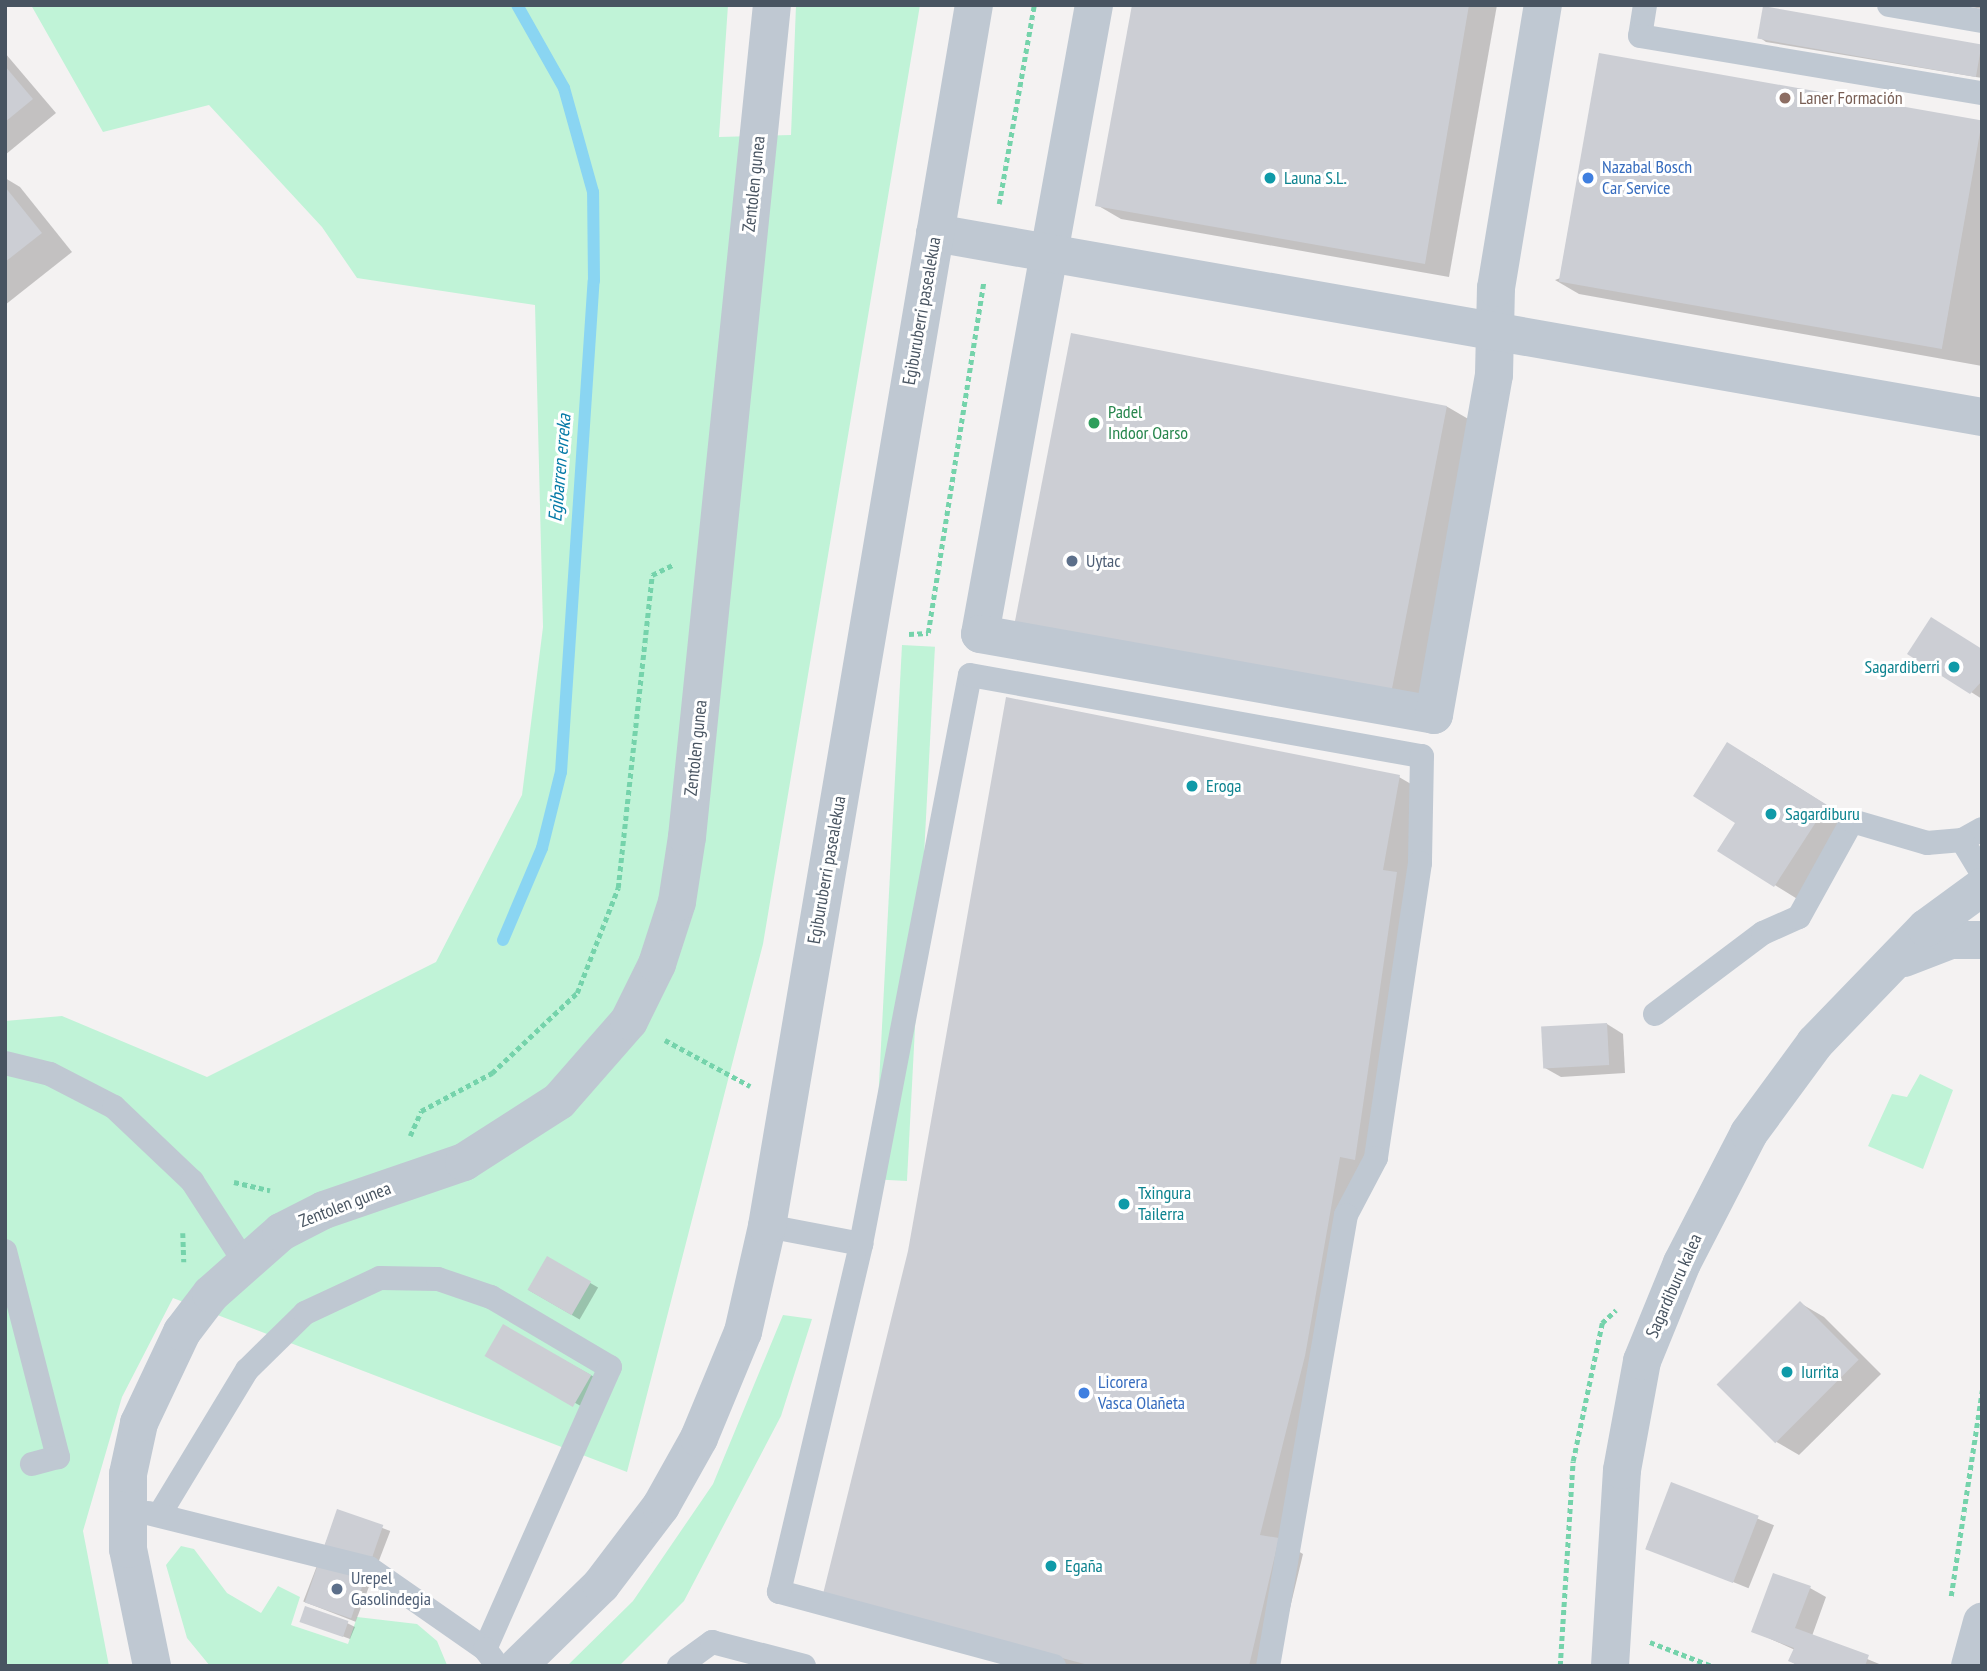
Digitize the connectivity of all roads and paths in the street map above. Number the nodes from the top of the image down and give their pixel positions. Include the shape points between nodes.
1 (772, 5) edge
2 (974, 5) edge
3 (1094, 5) edge
4 (1543, 5) edge
5 (1645, 5) edge
6 (1889, 5) edge
7 (1982, 21) edge
8 (1982, 93) edge
9 (935, 233) junction
10 (1053, 256) junction
11 (1499, 333) junction
12 (1982, 417) edge
13 (684, 560) dead end
14 (1972, 835) edge
15 (1976, 889) edge
16 (1977, 939) edge
17 (1890, 967) junction
18 (1655, 1014) dead end
19 (656, 1035) dead end
20 (5, 1063) edge
21 (760, 1091) dead end
22 (404, 1149) dead end
23 (192, 1181) junction
24 (283, 1192) dead end
25 (767, 1226) junction
26 (861, 1244) junction
27 (5, 1251) edge
28 (244, 1261) junction
29 (180, 1278) dead end
30 (1982, 1390) edge
31 (32, 1464) dead end
32 (144, 1513) junction
33 (1950, 1601) dead end
34 (142, 1619) junction
35 (1982, 1622) edge
36 (1562, 1636) dead end
37 (1644, 1640) dead end
38 (491, 1657) edge
39 (152, 1666) edge
40 (170, 1666) edge
41 (518, 1666) edge
42 (679, 1666) edge
43 (804, 1666) edge
44 (1054, 1666) edge
45 (1268, 1666) edge
46 (1560, 1666) edge
47 (1610, 1666) edge
48 (1712, 1666) edge
49 (1970, 1666) edge

1 - 28 street, Zentolen gunea via 687,837 677,902 657,964 629,1021 598,1059 514,1135 464,1162 324,1210
2 - 9 street, Egiburuberri pasealekua
3 - 10 street
4 - 11 street via 1496,288
5 - 8 lane via 1640,36
6 - 7 lane
9 - 10 street
9 - 25 street, Egiburuberri pasealekua
10 - 11 street
10 - 11 street via 980,634 1434,715
11 - 12 street
13 - 22 path via 652,575 618,888 577,993 492,1073 421,1111
14 - 15 lane
14 - 18 lane via 1927,843 1852,821 1799,917 1763,933
15 - 17 street, Sagardiburu kalea
16 - 17 street, Sagardiburu kalea via 1933,945
17 - 47 street, Sagardiburu kalea via 1815,1043 1749,1133 1682,1263 1642,1361 1622,1470
19 - 21 path
20 - 23 lane via 50,1074 114,1107
23 - 24 path via 210,1166 238,1184
23 - 28 lane
23 - 29 path via 171,1197 186,1251
25 - 26 lane
25 - 41 street, Egiburuberri pasealekua via 743,1332 687,1461 601,1585
26 - 44 lane via 779,1592
26 - 45 lane via 970,675 1422,756 1420,863 1376,1158 1346,1215
27 - 31 lane via 58,1457
28 - 32 street, Zentolen gunea via 211,1293 160,1372 139,1423
30 - 33 path
32 - 34 street, Zentolen gunea
32 - 38 lane via 369,1568
32 - 38 lane via 247,1370 305,1313 380,1278 438,1279 491,1297 610,1367
34 - 39 street, Zentolen gunea
34 - 40 street, Zentolen gunea
35 - 49 street
36 - 46 path
37 - 48 path
42 - 43 lane via 712,1642

